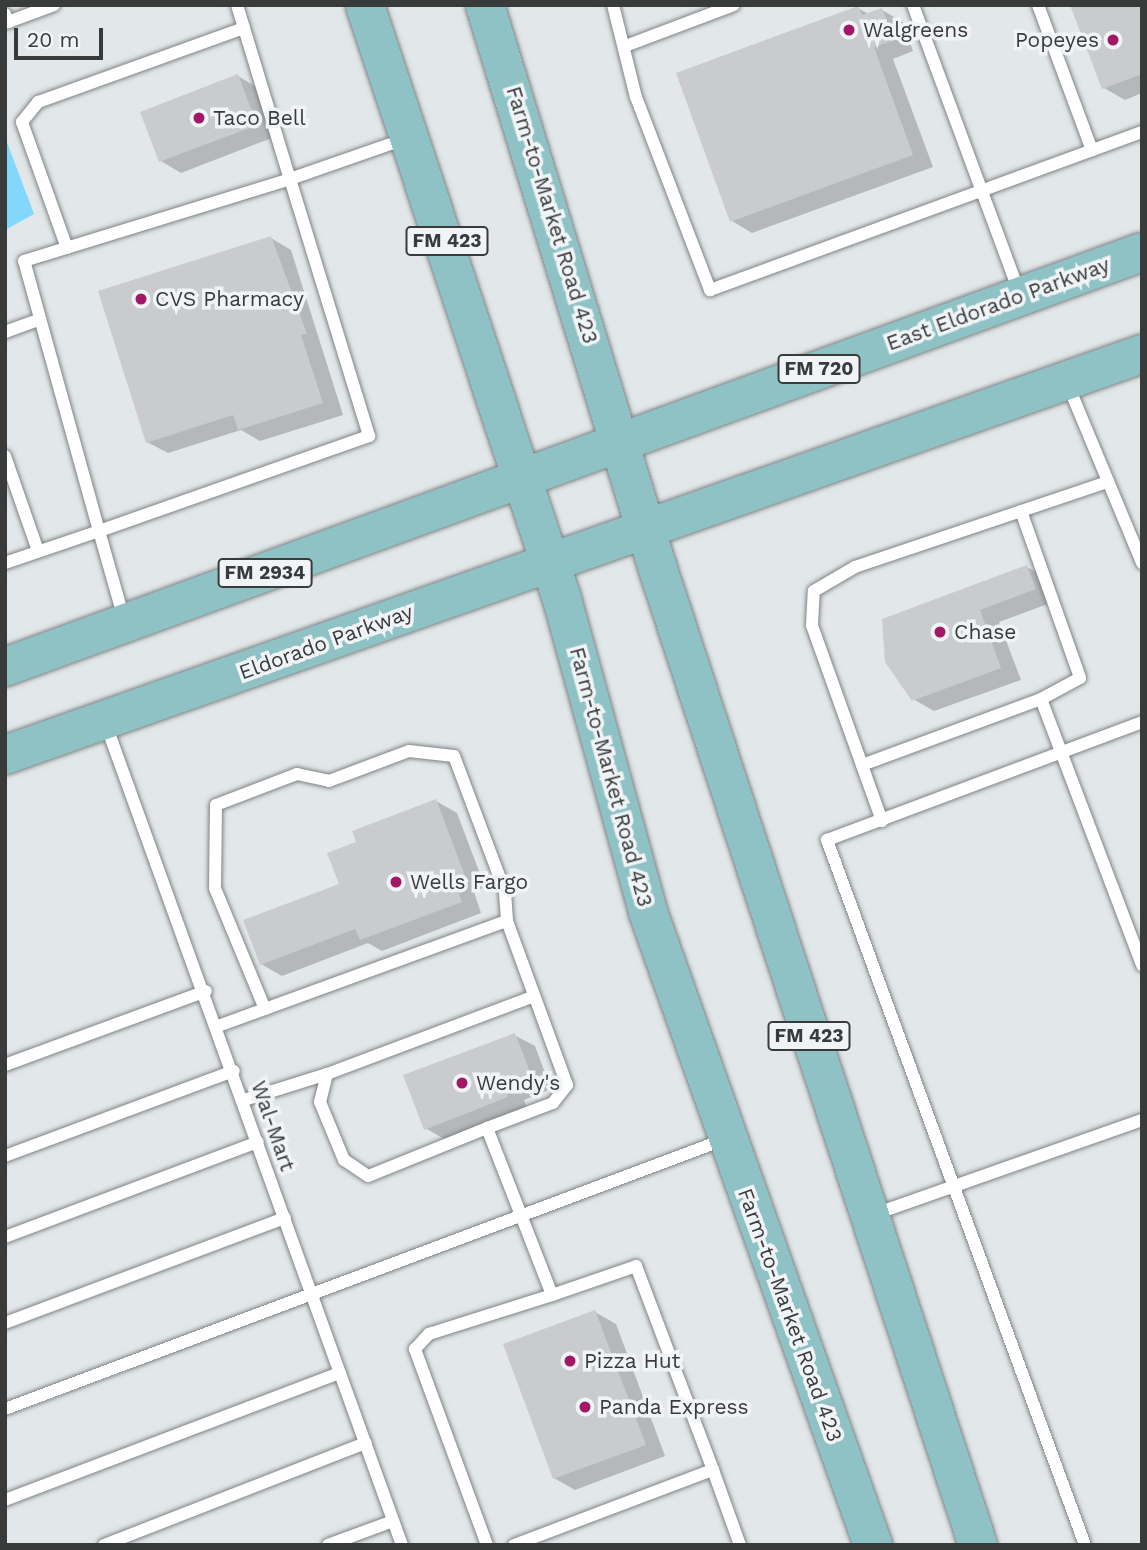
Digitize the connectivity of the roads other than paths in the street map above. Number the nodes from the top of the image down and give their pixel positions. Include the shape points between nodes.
1 (54, 5) edge
2 (237, 5) edge
3 (365, 5) edge
4 (485, 5) edge
5 (613, 5) edge
6 (734, 5) edge
7 (913, 5) edge
8 (1038, 5) edge
9 (5, 14) edge
10 (244, 28) junction
11 (628, 45) junction
12 (1142, 132) edge
13 (413, 136) junction
14 (1092, 150) junction
15 (290, 179) junction
16 (982, 190) junction
17 (67, 248) junction
18 (1142, 252) edge
19 (1021, 296) junction
20 (40, 319) junction
21 (5, 332) edge
22 (1142, 354) edge
23 (1066, 382) junction
24 (618, 443) junction
25 (5, 456) edge
26 (524, 478) junction
27 (1108, 482) junction
28 (1021, 511) junction
29 (645, 525) junction
30 (99, 531) junction
31 (38, 551) junction
32 (550, 560) junction
33 (1142, 562) edge
34 (5, 563) edge
35 (125, 623) junction
36 (5, 667) edge
37 (1041, 699) junction
38 (105, 722) junction
39 (1142, 722) edge
40 (1062, 752) junction
41 (5, 755) edge
42 (862, 765) junction
43 (882, 821) junction
44 (507, 921) junction
45 (1142, 965) edge
46 (206, 991) junction
47 (534, 996) junction
48 (265, 1009) junction
49 (218, 1026) junction
50 (5, 1065) edge
51 (233, 1070) junction
52 (327, 1074) junction
53 (244, 1100) junction
54 (1142, 1120) edge
55 (487, 1128) junction
56 (727, 1139) junction
57 (258, 1142) junction
58 (5, 1156) edge
59 (952, 1186) junction
60 (524, 1216) junction
61 (867, 1216) junction
62 (285, 1217) junction
63 (5, 1237) edge
64 (312, 1294) junction
65 (552, 1295) junction
66 (5, 1323) edge
67 (340, 1373) junction
68 (5, 1409) edge
69 (366, 1443) junction
70 (713, 1469) junction
71 (5, 1500) edge
72 (393, 1521) junction
73 (104, 1545) edge
74 (328, 1545) edge
75 (402, 1545) edge
76 (486, 1545) edge
77 (514, 1545) edge
78 (740, 1545) edge
79 (873, 1545) edge
80 (978, 1545) edge
81 (1085, 1545) edge

1 - 9 lane via 9,22
2 - 10 lane
3 - 13 main road, Farm-to-Market Road 423 / FM 423
4 - 24 main road, Farm-to-Market Road 423 / FM 423
5 - 11 lane
6 - 11 lane
7 - 16 lane
8 - 14 lane
10 - 15 lane
10 - 17 lane via 38,102 22,122
11 - 16 lane via 636,97 710,290
12 - 14 lane
13 - 15 lane
13 - 26 main road, Farm-to-Market Road 423 / FM 423
14 - 16 lane
15 - 17 lane
15 - 30 lane via 369,436
16 - 19 lane
17 - 20 lane via 24,261
18 - 19 main road, East Eldorado Parkway / FM 720
19 - 24 main road, East Eldorado Parkway / FM 720
20 - 21 lane
20 - 30 lane
22 - 23 main road
23 - 27 lane
23 - 29 main road
24 - 26 main road, FM 2934
24 - 29 main road, Farm-to-Market Road 423 / FM 423
25 - 31 lane
26 - 32 main road, Farm-to-Market Road 423 / FM 423
26 - 35 main road, FM 2934
27 - 28 lane
27 - 33 lane
28 - 37 lane via 1080,678
28 - 42 lane via 855,566 814,590 813,625
29 - 32 main road, Eldorado Parkway
29 - 61 main road, Farm-to-Market Road 423 / FM 423
30 - 31 lane
30 - 35 lane
31 - 34 lane
32 - 38 main road, Eldorado Parkway
32 - 56 main road, Farm-to-Market Road 423 / FM 423 via 648,912
35 - 36 main road, FM 2934
37 - 40 lane
37 - 42 lane
38 - 41 main road, Eldorado Parkway
38 - 46 lane, Wal-Mart
39 - 40 lane
40 - 43 lane
40 - 45 lane
42 - 43 lane
43 - 59 lane via 827,840
44 - 47 lane
44 - 48 lane
44 - 48 lane via 505,892 453,756 409,751 329,781 298,774 216,805 215,888
46 - 49 lane, Wal-Mart
46 - 50 lane
47 - 52 lane
47 - 55 lane via 567,1085 553,1103
48 - 49 lane
49 - 51 lane, Wal-Mart
51 - 53 lane, Wal-Mart
51 - 58 lane
52 - 53 lane
52 - 55 lane via 320,1102 344,1160 368,1176
53 - 57 lane, Wal-Mart
54 - 59 lane
55 - 60 lane
56 - 60 lane
56 - 79 main road, Farm-to-Market Road 423 / FM 423
57 - 62 lane, Wal-Mart
57 - 63 lane
59 - 61 lane
59 - 81 lane
60 - 64 lane
60 - 65 lane
61 - 80 main road, Farm-to-Market Road 423 / FM 423
62 - 64 lane, Wal-Mart
62 - 66 lane
64 - 67 lane, Wal-Mart
64 - 68 lane
65 - 70 lane via 636,1266
65 - 76 lane via 429,1334 415,1349
67 - 69 lane, Wal-Mart
67 - 71 lane
69 - 72 lane, Wal-Mart
69 - 73 lane
70 - 77 lane
70 - 78 lane
72 - 74 lane
72 - 75 lane, Wal-Mart

